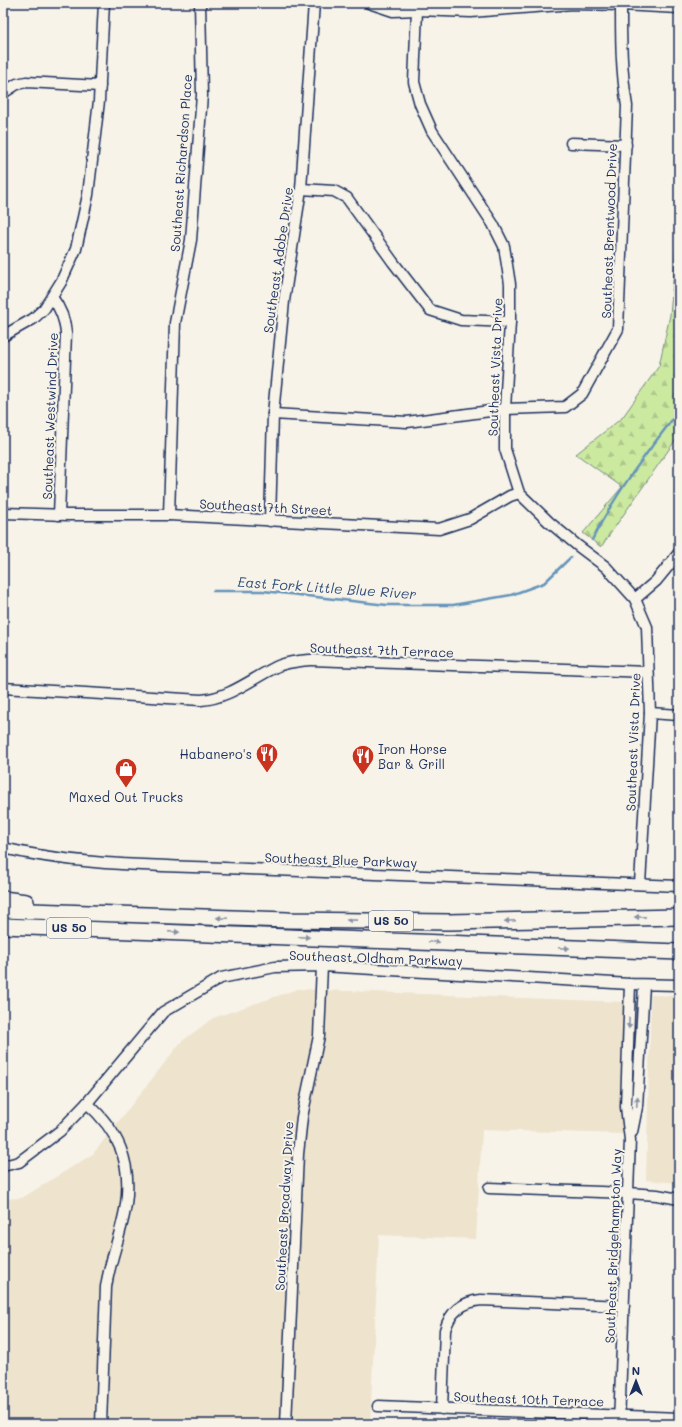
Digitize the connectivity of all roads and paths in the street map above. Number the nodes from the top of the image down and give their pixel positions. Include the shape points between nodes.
1 (104, 3) edge
2 (200, 3) edge
3 (314, 3) edge
4 (369, 3) edge
5 (621, 4) edge
6 (679, 8) edge
7 (416, 10) junction
8 (100, 86) junction
9 (3, 93) edge
10 (571, 143) dead end
11 (626, 145) junction
12 (301, 189) junction
13 (52, 298) junction
14 (510, 322) junction
15 (3, 336) edge
16 (505, 409) junction
17 (274, 414) junction
18 (518, 493) junction
19 (3, 513) edge
20 (59, 515) junction
21 (169, 515) junction
22 (270, 521) junction
23 (679, 553) edge
24 (635, 599) junction
25 (648, 672) junction
26 (3, 688) edge
27 (650, 713) junction
28 (679, 715) edge
29 (3, 848) edge
30 (640, 884) junction
31 (679, 886) edge
32 (3, 899) edge
33 (3, 910) edge
34 (104, 913) junction
35 (679, 916) edge
36 (3, 926) edge
37 (135, 930) junction
38 (3, 935) edge
39 (679, 952) edge
40 (322, 966) junction
41 (630, 984) junction
42 (644, 985) junction
43 (679, 986) edge
44 (87, 1103) junction
45 (630, 1140) junction
46 (3, 1166) edge
47 (489, 1188) dead end
48 (628, 1193) junction
49 (679, 1199) edge
50 (624, 1306) junction
51 (378, 1406) dead end
52 (442, 1409) junction
53 (679, 1418) edge
54 (619, 1420) edge
55 (101, 1424) edge
56 (286, 1424) edge

1 - 8 street
2 - 21 street, Southeast Richardson Place via 202,95 191,240 175,323
3 - 12 street, Southeast Adobe Drive
4 - 7 street via 393,11
5 - 6 street
5 - 7 street via 573,4 471,12
5 - 11 street, Southeast Brentwood Drive via 620,47 627,106
7 - 14 street, Southeast Vista Drive via 414,82 420,104 432,131 493,224 504,246 510,284
8 - 9 street via 26,82 17,84
8 - 13 street via 88,195 81,229 76,249
10 - 11 street
11 - 16 street, Southeast Brentwood Drive via 618,329 582,394 565,407
12 - 14 street via 334,191 347,198 430,310 461,320
12 - 17 street, Southeast Adobe Drive via 284,301
13 - 15 street via 33,319
13 - 20 street, Southeast Westwind Drive via 63,315 66,333
14 - 16 street, Southeast Vista Drive
16 - 17 street, Southeast Brentwood Drive via 407,422
16 - 18 street, Southeast Vista Drive via 506,449
17 - 22 street, Southeast Adobe Drive
18 - 22 street, Southeast 7th Street via 470,519 439,529
18 - 24 street, Southeast Vista Drive via 548,522 606,567
19 - 20 street, Southeast 7th Street
20 - 21 street, Southeast 7th Street
21 - 22 street, Southeast 7th Street
23 - 24 street via 656,581
24 - 25 street, Southeast Vista Drive via 647,627
25 - 26 street, Southeast 7th Terrace via 311,660 275,667 238,689 212,699
25 - 27 street, Southeast Vista Drive
27 - 28 street
27 - 30 street, Southeast Vista Drive
29 - 30 street, Southeast Blue Parkway via 31,854 103,862
30 - 31 street, Southeast Blue Parkway
32 - 34 highway via 92,907
33 - 34 highway, US 50
35 -> 34 highway, US 50 via 449,922 288,920
36 - 37 highway, US 50
37 - 38 highway via 120,936
37 -> 39 highway, US 50
40 - 41 street, Southeast Oldham Parkway
40 - 44 street, Southeast Oldham Parkway via 275,967 221,978 163,1012
40 - 56 street, Southeast Broadway Drive via 319,1036 298,1148
41 - 42 street, Southeast Oldham Parkway
41 -> 45 street, Southeast Bridgehampton Way via 626,1107
42 - 43 street, Southeast Oldham Parkway
45 -> 42 street, Southeast Bridgehampton Way via 637,1107
44 - 46 street, Southeast Oldham Parkway via 60,1131 18,1162
44 - 55 street via 114,1133 127,1172 126,1203 106,1287
45 - 48 street, Southeast Bridgehampton Way
47 - 48 street
48 - 49 street
48 - 50 street, Southeast Bridgehampton Way
50 - 52 street via 481,1300 463,1305 447,1321 444,1330
50 - 54 street, Southeast Bridgehampton Way
51 - 52 street, Southeast 10th Terrace
52 - 54 street, Southeast 10th Terrace
53 - 54 street, Southeast 10th Terrace

